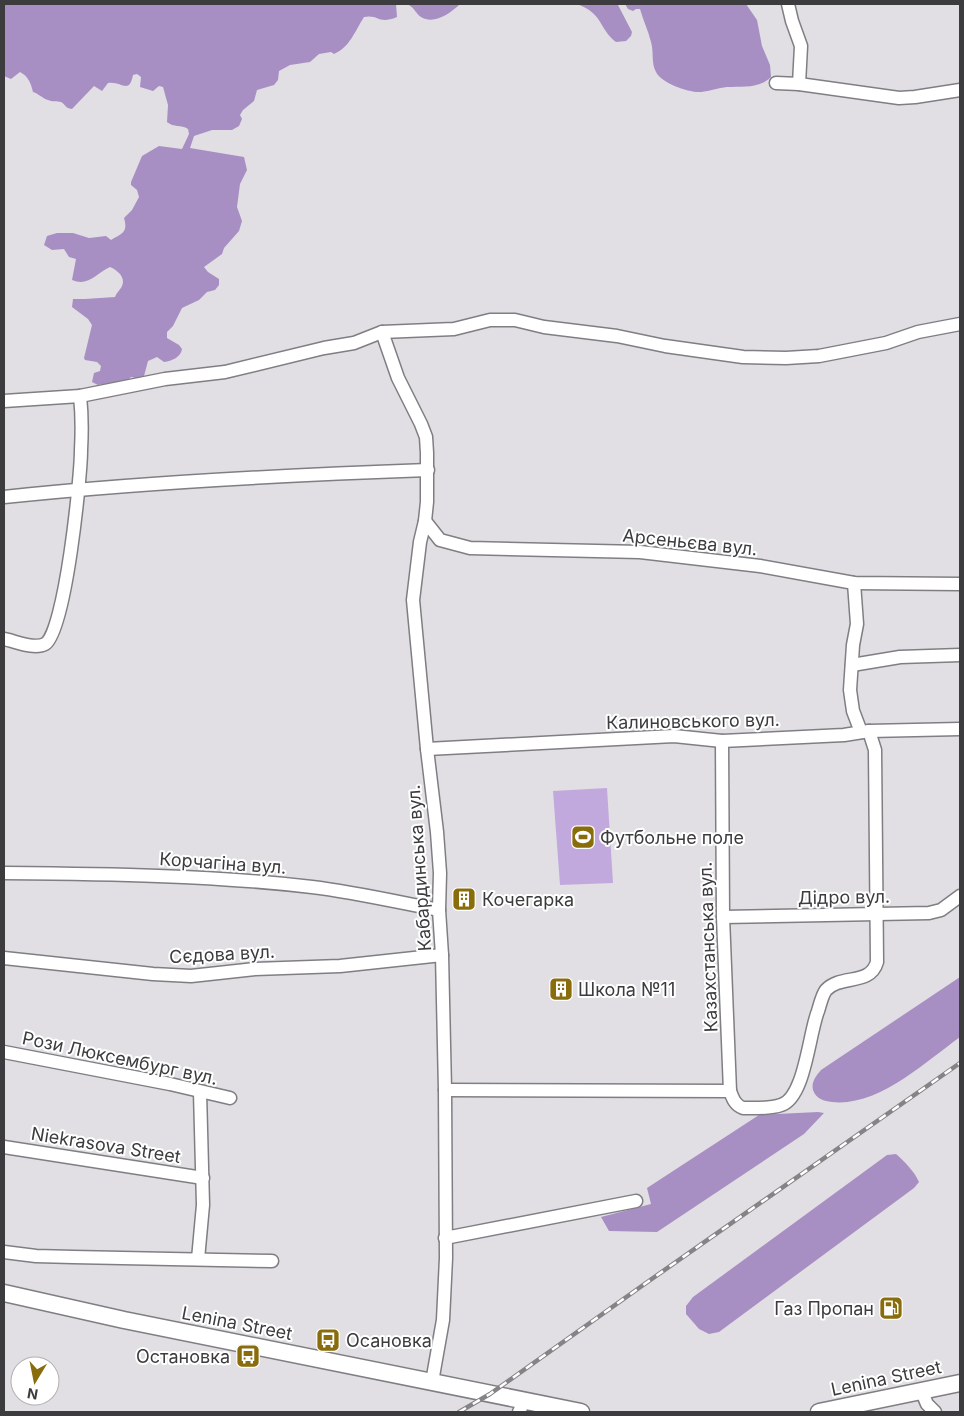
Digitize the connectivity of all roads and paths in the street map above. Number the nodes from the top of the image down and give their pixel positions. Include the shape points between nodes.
1 (788, 4) edge
2 (776, 83) dead end
3 (799, 84) junction
4 (960, 90) edge
5 (960, 324) edge
6 (382, 332) junction
7 (80, 396) junction
8 (4, 401) edge
9 (428, 470) junction
10 (77, 489) junction
11 (4, 497) edge
12 (426, 521) junction
13 (854, 583) junction
14 (960, 584) edge
15 (4, 639) edge
16 (960, 655) edge
17 (852, 665) junction
18 (960, 729) edge
19 (865, 731) junction
20 (722, 741) junction
21 (426, 750) junction
22 (4, 873) edge
23 (960, 896) edge
24 (439, 910) junction
25 (876, 914) junction
26 (723, 917) junction
27 (442, 956) junction
28 (4, 958) edge
29 (4, 1052) edge
30 (445, 1090) junction
31 (730, 1091) junction
32 (200, 1092) junction
33 (230, 1098) dead end
34 (4, 1147) edge
35 (203, 1178) junction
36 (636, 1201) dead end
37 (445, 1238) junction
38 (4, 1252) edge
39 (198, 1259) junction
40 (272, 1261) dead end
41 (4, 1293) edge
42 (432, 1382) junction
43 (960, 1383) edge
44 (922, 1392) junction
45 (521, 1407) edge
46 (581, 1412) edge
47 (819, 1412) edge
48 (935, 1412) edge

1 - 3 street via 801,46
2 - 3 street
3 - 4 street via 899,98
5 - 6 street via 918,332 886,343 819,356 786,358 743,357 515,320 490,320 454,329
6 - 7 street via 354,343 224,372 165,379
6 - 9 street, Кабардинська вул. via 398,378 426,437
7 - 8 street
7 - 10 street via 82,451
9 - 10 street via 265,476
9 - 12 street, Кабардинська вул.
10 - 11 street
10 - 15 street via 67,578 51,638 46,644 36,646
12 - 13 street, Арсеньєва вул. via 440,540 470,548 640,552 760,566
12 - 21 street, Кабардинська вул. via 420,542 413,600
13 - 14 street, Арсеньєва вул.
13 - 17 street via 857,624
16 - 17 street via 900,657
17 - 19 street via 850,690 853,711
18 - 19 street, Калиновського вул.
19 - 20 street, Калиновського вул. via 844,735
19 - 25 street via 875,750
20 - 21 street, Калиновського вул. via 674,736
20 - 26 street, Казахстанська вул.
21 - 24 street, Кабардинська вул. via 437,832
22 - 24 street, Корчагіна вул. via 120,875 313,887
23 - 25 street, Дідро вул. via 941,910 929,913
24 - 27 street, Кабардинська вул.
25 - 26 street, Дідро вул.
25 - 31 street via 875,970 834,984 825,991 813,1022 801,1079 790,1101 782,1105 743,1108 734,1101
26 - 31 street, Казахстанська вул.
27 - 28 street, Сєдова вул. via 190,976
27 - 30 street, Кабардинська вул.
29 - 32 street, Рози Люксембург вул.
30 - 31 street
30 - 37 street, Кабардинська вул.
32 - 33 street, Рози Люксембург вул.
32 - 35 street
34 - 35 street, Niekrasova Street
35 - 39 street
36 - 37 street
37 - 42 street, Кабардинська вул. via 443,1320
38 - 39 street via 45,1256
39 - 40 street
41 - 42 main road, Lenina Street
42 - 45 main road, Lenina Street
43 - 44 main road, Lenina Street
44 - 47 main road, Lenina Street
44 - 48 street
45 - 46 main road, Lenina Street

